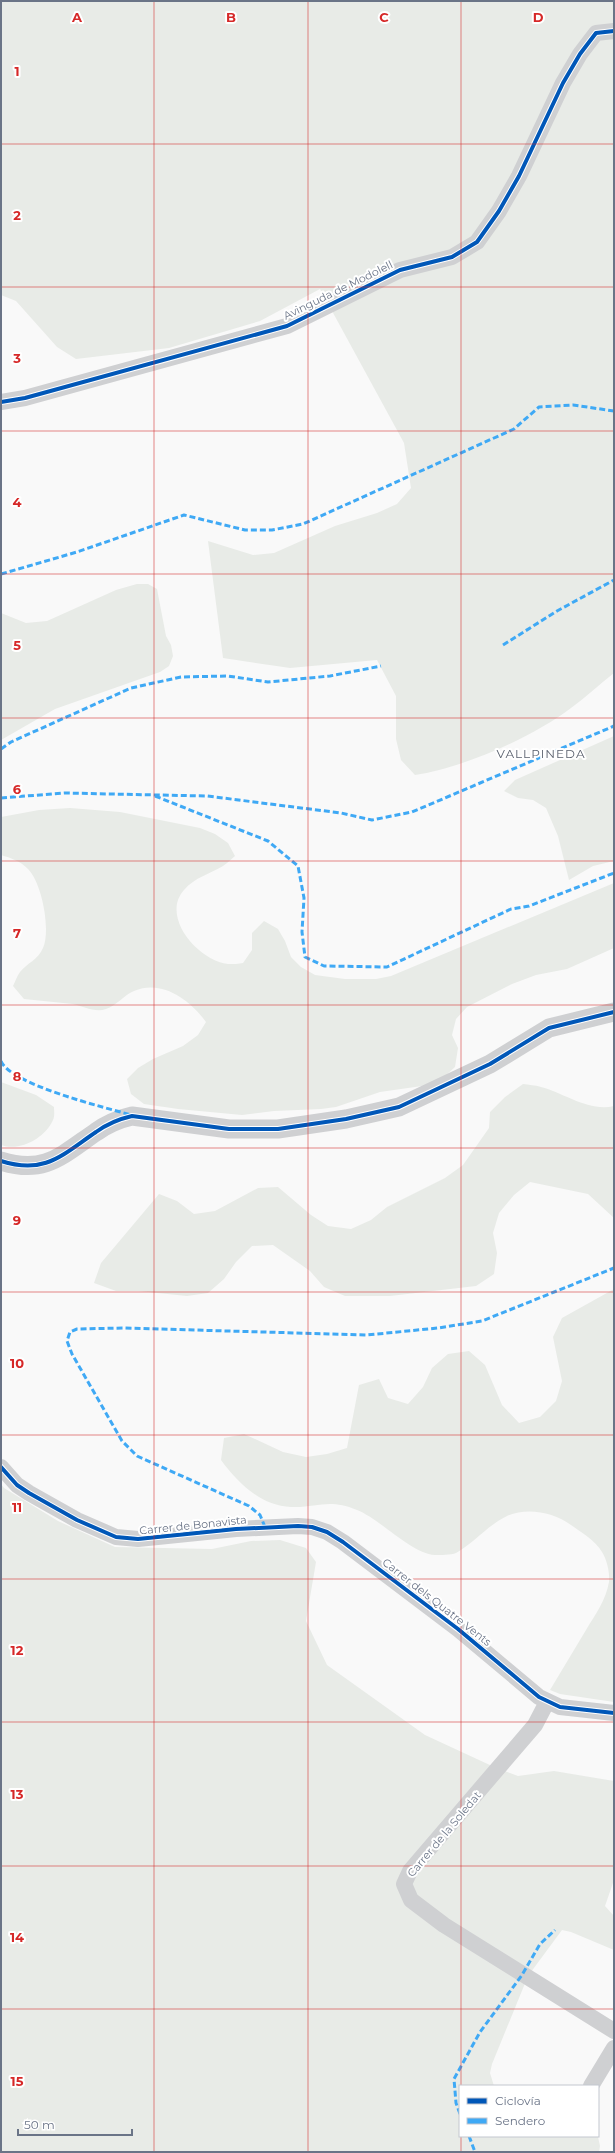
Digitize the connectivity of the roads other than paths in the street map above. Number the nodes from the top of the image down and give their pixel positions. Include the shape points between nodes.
1 (614, 31) edge
2 (1, 402) edge
3 (614, 1012) edge
4 (1, 1161) edge
5 (1, 1467) edge
6 (265, 1527) joint
7 (547, 1702) junction
8 (614, 1713) edge
9 (614, 2031) edge
10 (614, 2048) edge
11 (592, 2085) edge

1 - 2 street, Avinguda de Modolell via 596,33 580,54 562,83 519,176 477,242 452,257 400,270 287,326 25,398
3 - 4 street via 549,1028 490,1064 399,1107 346,1119 278,1129 229,1129 132,1116 97,1130 51,1162 39,1166 22,1166
5 - 6 street, Carrer de Bonavista via 16,1485 29,1493 77,1520 116,1537 138,1539
6 - 7 street, Carrer dels Quatre Vents via 312,1528 327,1532 458,1629
7 - 8 street, Carrer dels Quatre Vents via 560,1707
7 - 9 street, Carrer de la Soledat via 534,1725 410,1871 404,1884 411,1900 444,1925
10 - 11 street

